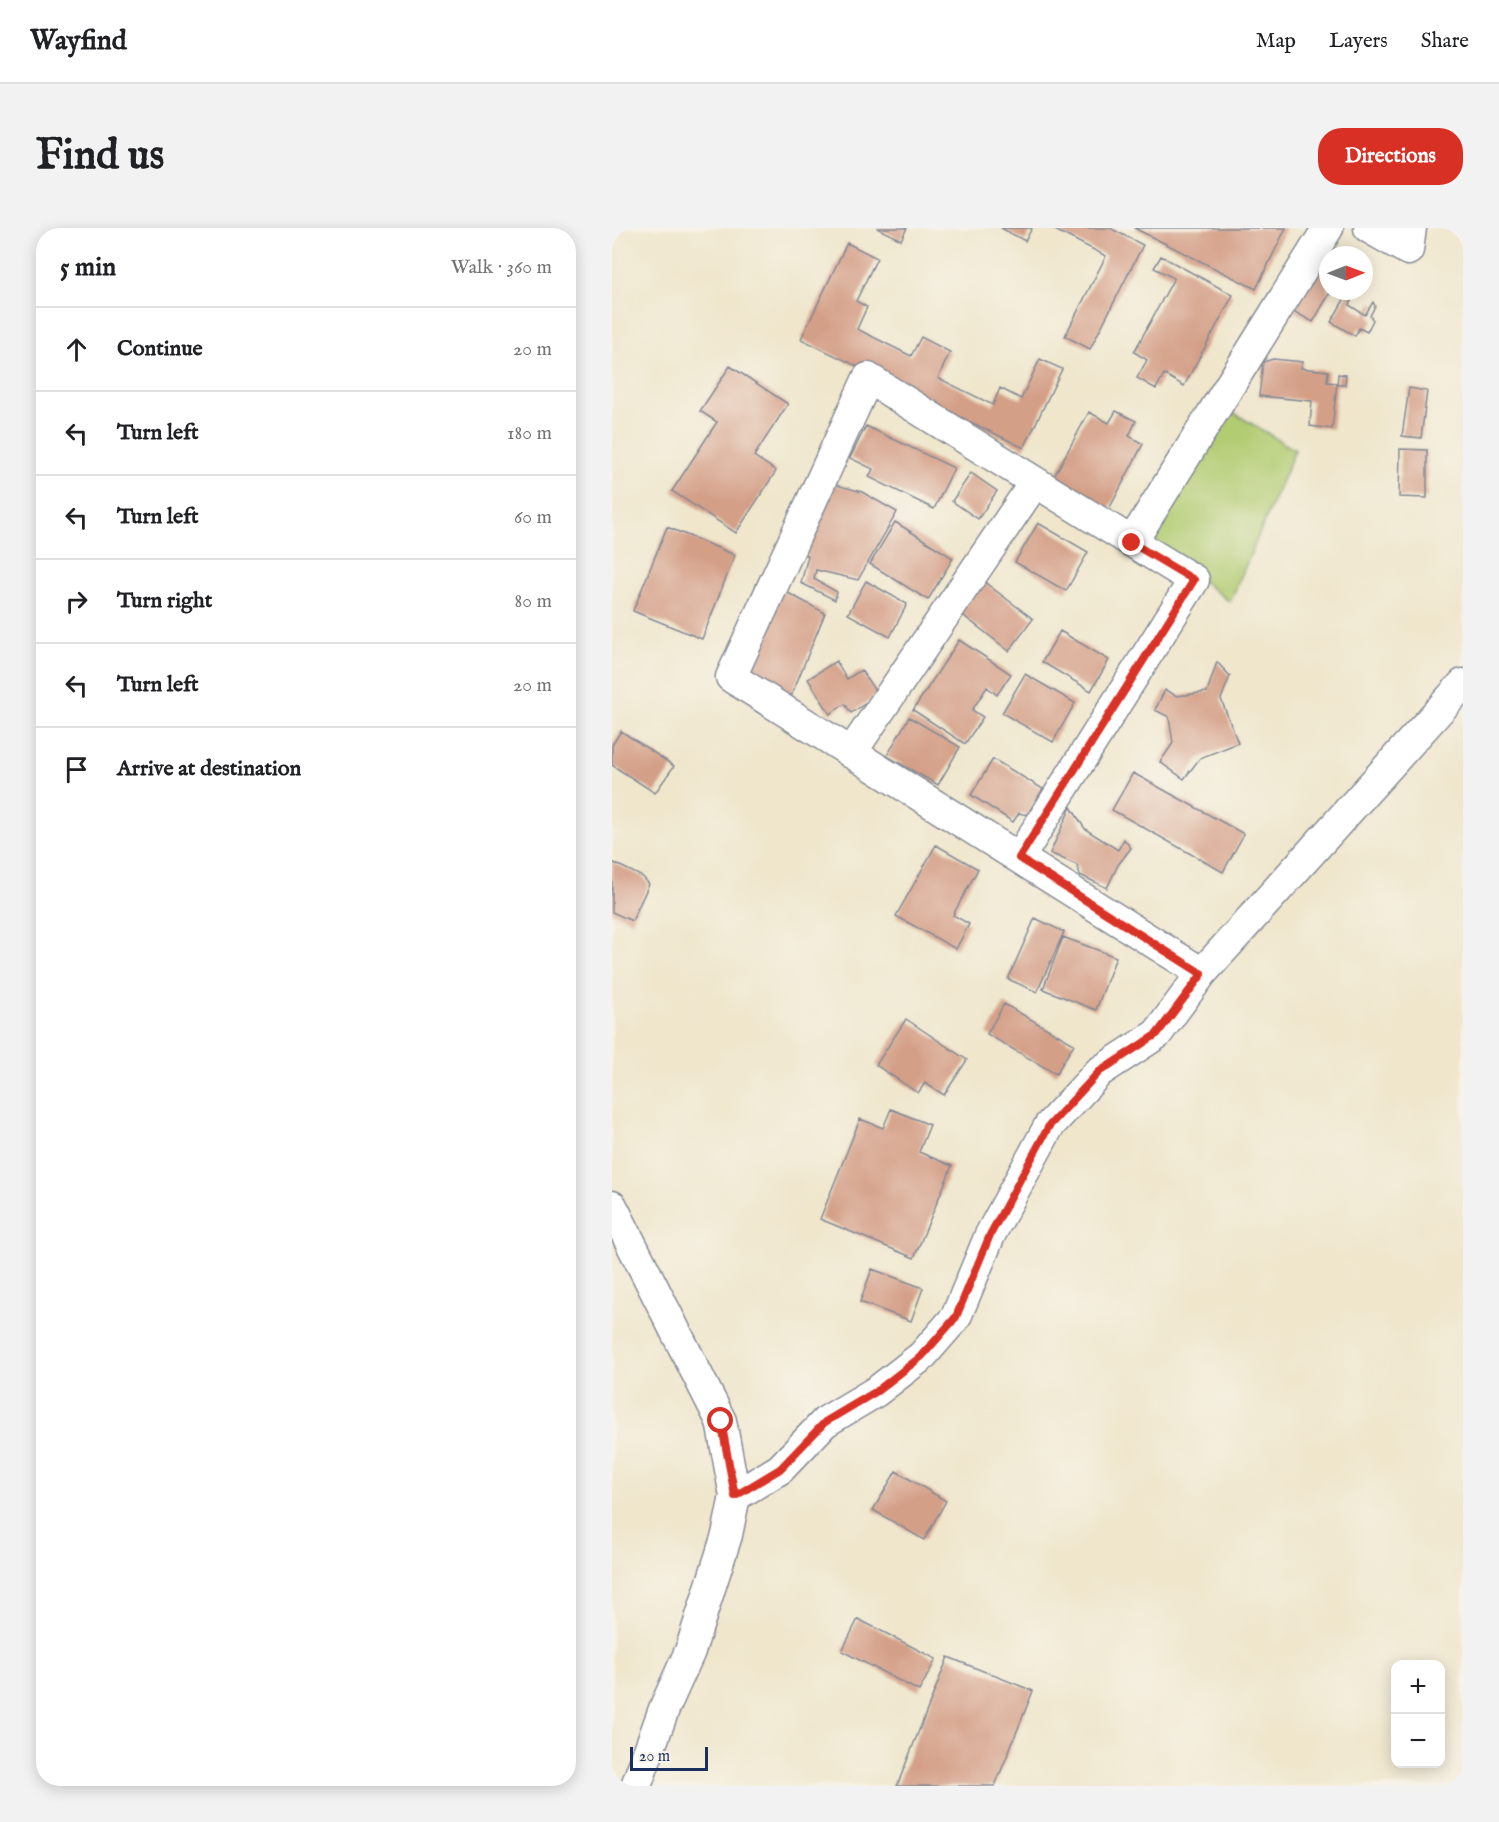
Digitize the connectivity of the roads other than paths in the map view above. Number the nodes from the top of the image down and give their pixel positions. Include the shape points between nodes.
1 (1328, 228) edge
2 (1369, 228) edge
3 (1411, 228) edge
4 (1035, 482) junction
5 (1132, 543) junction
6 (1463, 684) edge
7 (851, 753) junction
8 (1019, 858) junction
9 (1202, 974) junction
10 (612, 1206) edge
11 (735, 1496) junction
12 (636, 1786) edge

1 - 5 street
2 - 3 street via 1408,250
4 - 5 street
4 - 7 street
4 - 7 street via 868,378 731,677
5 - 8 street via 1194,580
6 - 9 street
7 - 8 street
8 - 9 street
9 - 11 street via 1157,1034 1099,1072 1049,1126 990,1235 956,1317 922,1356 877,1391 825,1422 780,1469
10 - 11 street via 721,1421
11 - 12 street via 690,1651

